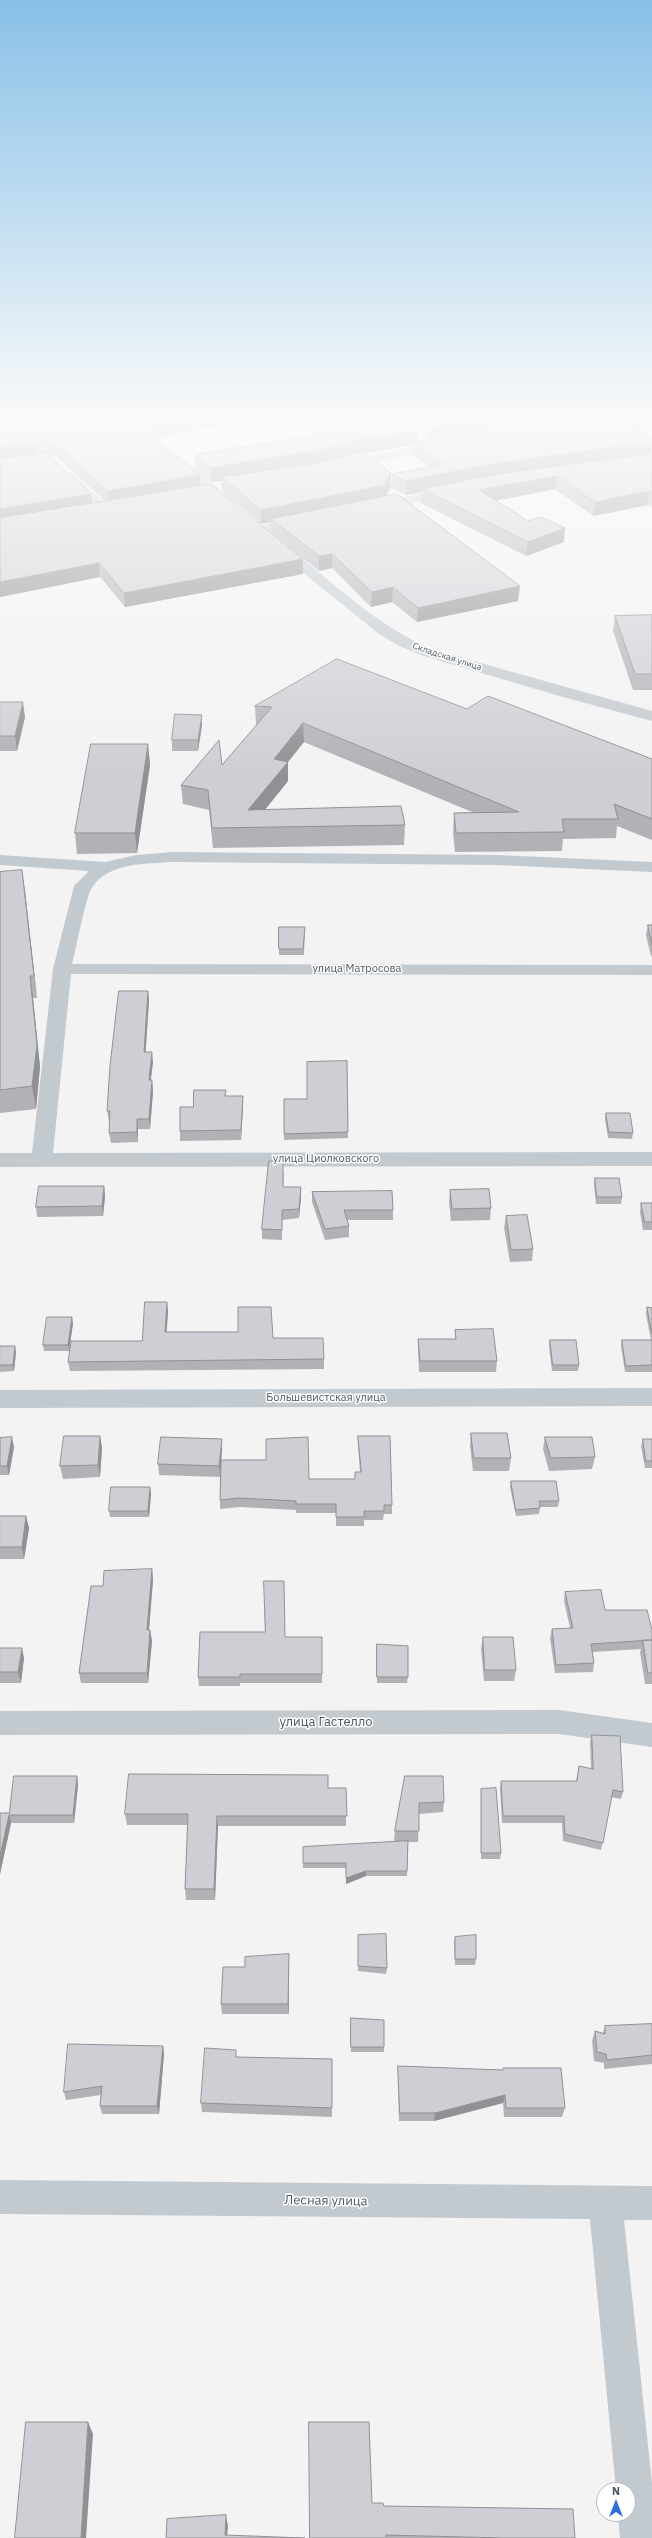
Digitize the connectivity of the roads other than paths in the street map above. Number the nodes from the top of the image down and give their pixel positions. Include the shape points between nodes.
1 (270, 539) edge
2 (652, 716) edge
3 (0, 860) edge
4 (103, 867) junction
5 (652, 867) edge
6 (62, 969) junction
7 (652, 970) edge
8 (42, 1159) junction
9 (652, 1159) edge
10 (0, 1160) edge
11 (652, 1396) edge
12 (0, 1399) edge
13 (0, 1723) edge
14 (652, 1735) edge
15 (0, 2197) edge
16 (652, 2203) edge
17 (605, 2204) junction
18 (639, 2538) edge

1 - 2 street, Складская улица via 384,631 404,643 429,653 568,694
3 - 4 street
4 - 5 street via 173,857 497,860
4 - 6 street via 83,886
6 - 7 street, улица Матросова
6 - 8 street
8 - 9 street, улица Циолковского
8 - 10 street, улица Циолковского
11 - 12 street, Большевистская улица
13 - 14 street, улица Гастелло via 559,1722
15 - 17 street, Лесная улица
16 - 17 street, Лесная улица
17 - 18 street

